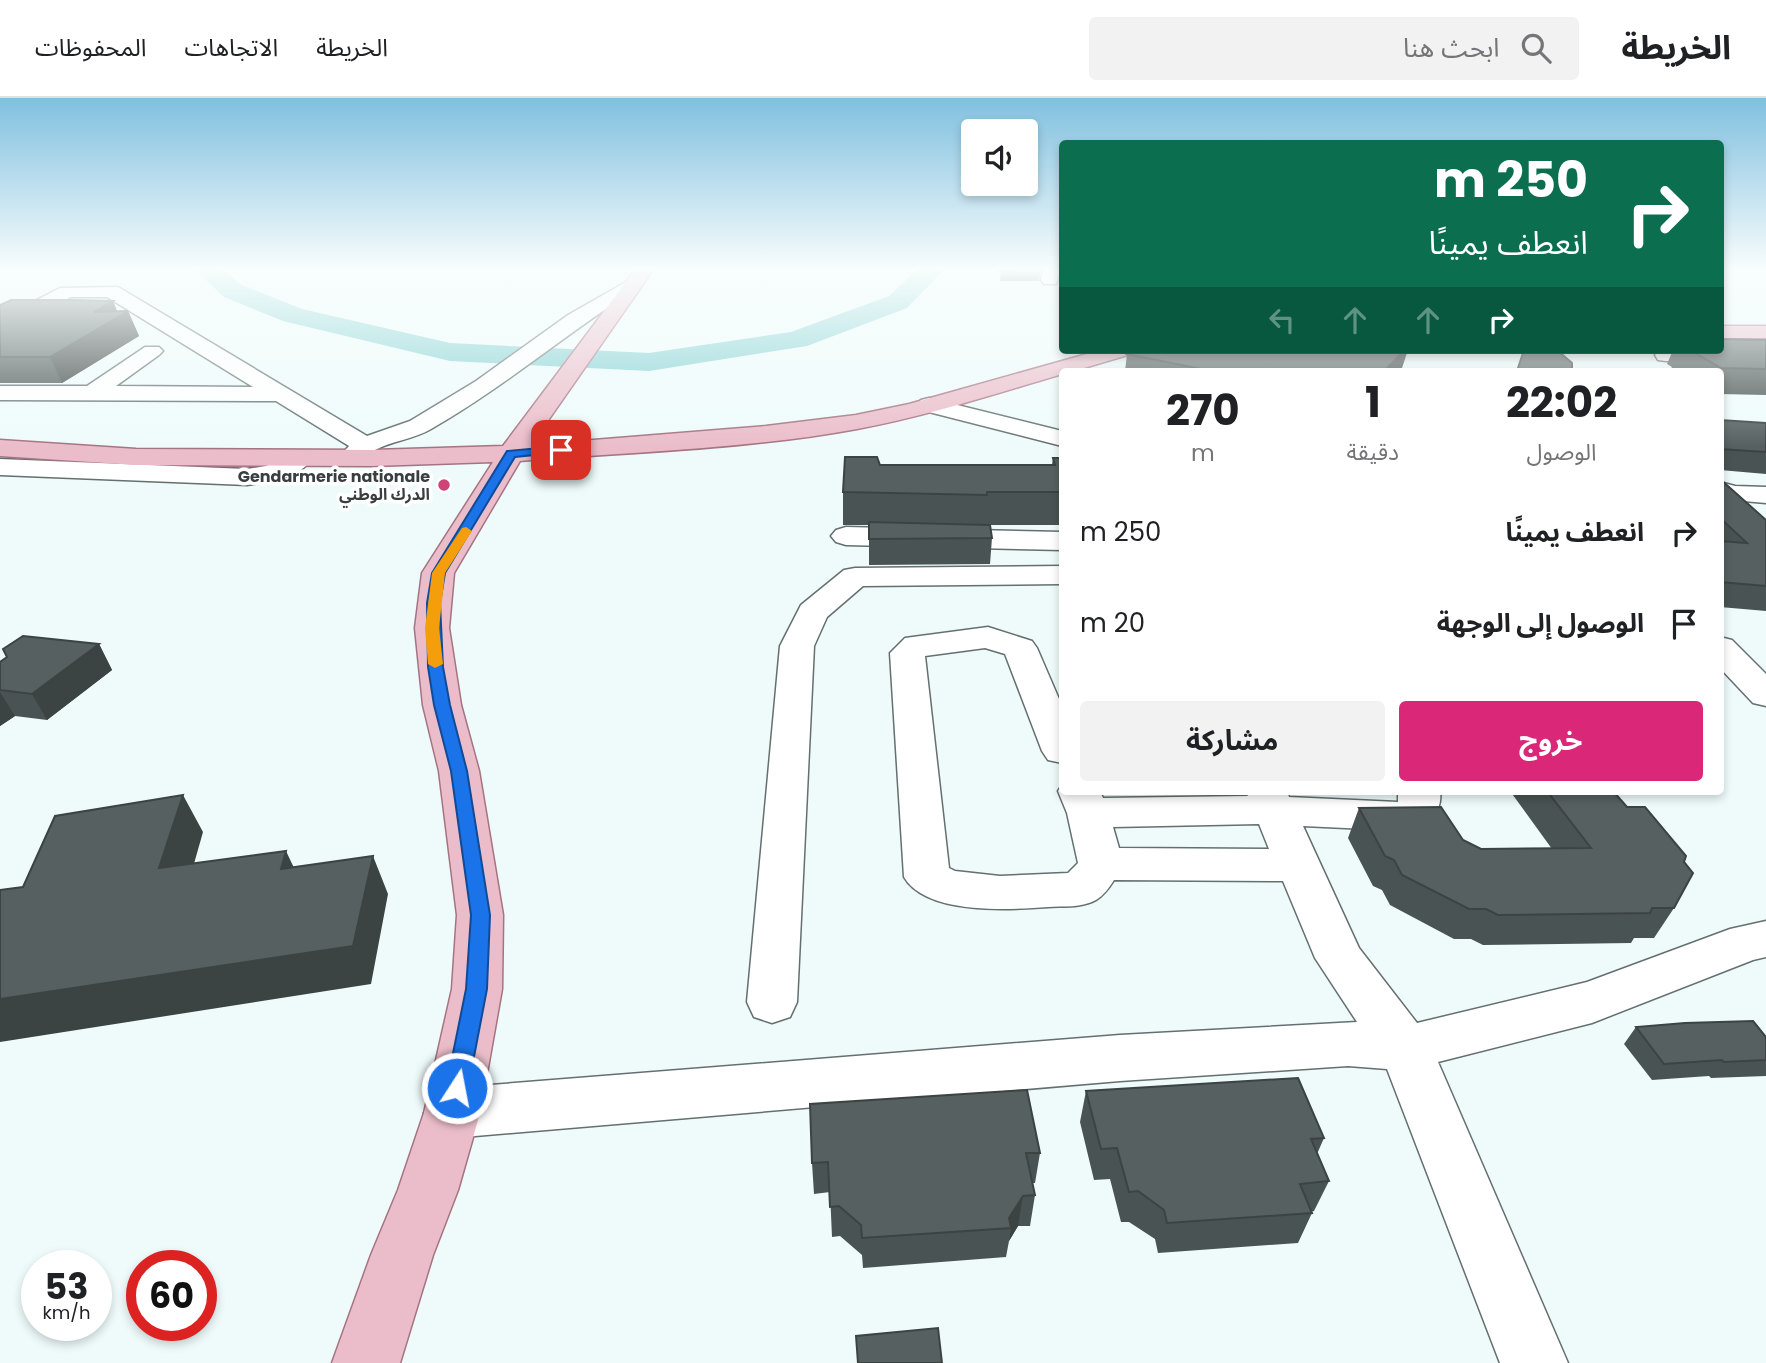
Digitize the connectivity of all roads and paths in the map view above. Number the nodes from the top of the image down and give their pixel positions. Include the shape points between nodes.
1 (175, 329) edge
2 (561, 329) edge
3 (600, 329) edge
4 (1724, 332) edge
5 (1766, 332) edge
6 (202, 346) junction
7 (1110, 354) edge
8 (1684, 354) edge
9 (1724, 354) edge
10 (1665, 355) dead end
11 (1766, 356) edge
12 (1059, 368) edge
13 (1060, 368) edge
14 (247, 374) junction
15 (0, 394) edge
16 (282, 394) junction
17 (929, 405) junction
18 (1059, 438) edge
19 (0, 448) edge
20 (358, 451) junction
21 (511, 454) junction
22 (299, 459) junction
23 (0, 467) edge
24 (41, 467) junction
25 (0, 491) edge
26 (1724, 491) edge
27 (1766, 495) edge
28 (846, 536) dead end
29 (1059, 541) edge
30 (1059, 575) edge
31 (1724, 651) edge
32 (1766, 695) edge
33 (1059, 744) edge
34 (1420, 795) edge
35 (1270, 800) edge
36 (1084, 802) edge
37 (1101, 864) junction
38 (1299, 865) junction
39 (1766, 939) edge
40 (772, 1002) dead end
41 (1405, 1048) junction
42 (452, 1112) junction
43 (402, 1255) junction
44 (348, 1363) edge
45 (366, 1363) edge
46 (1534, 1363) edge

1 - 6 street
2 - 20 street via 484,386 419,426
3 - 21 main road
4 - 5 main road
6 - 14 street
6 - 14 street via 146,355 105,383
7 - 13 main road
8 - 10 street
9 - 11 street
12 - 17 main road
14 - 16 street
15 - 16 street
16 - 20 street
17 - 18 street
17 - 21 main road via 856,422
19 - 22 main road via 136,457
20 - 21 main road
20 - 22 main road
21 - 42 main road via 438,573 433,603 436,667 459,771 480,915 477,989
22 - 24 street via 273,473 247,477
23 - 24 street
24 - 25 street
26 - 27 street
28 - 29 street
30 - 40 street via 855,577 813,612 797,646
31 - 32 street
33 - 37 street via 1020,648 988,637 917,645 907,653 928,877 962,891 1079,889
34 - 35 street via 1417,810 1409,817
35 - 36 street
35 - 38 street
36 - 37 street
37 - 38 street
38 - 41 street via 1339,958
39 - 41 street via 1747,942 1592,1002
41 - 42 street via 1348,1044 1120,1058
41 - 46 street
42 - 43 main road
43 - 44 street
43 - 45 main road

